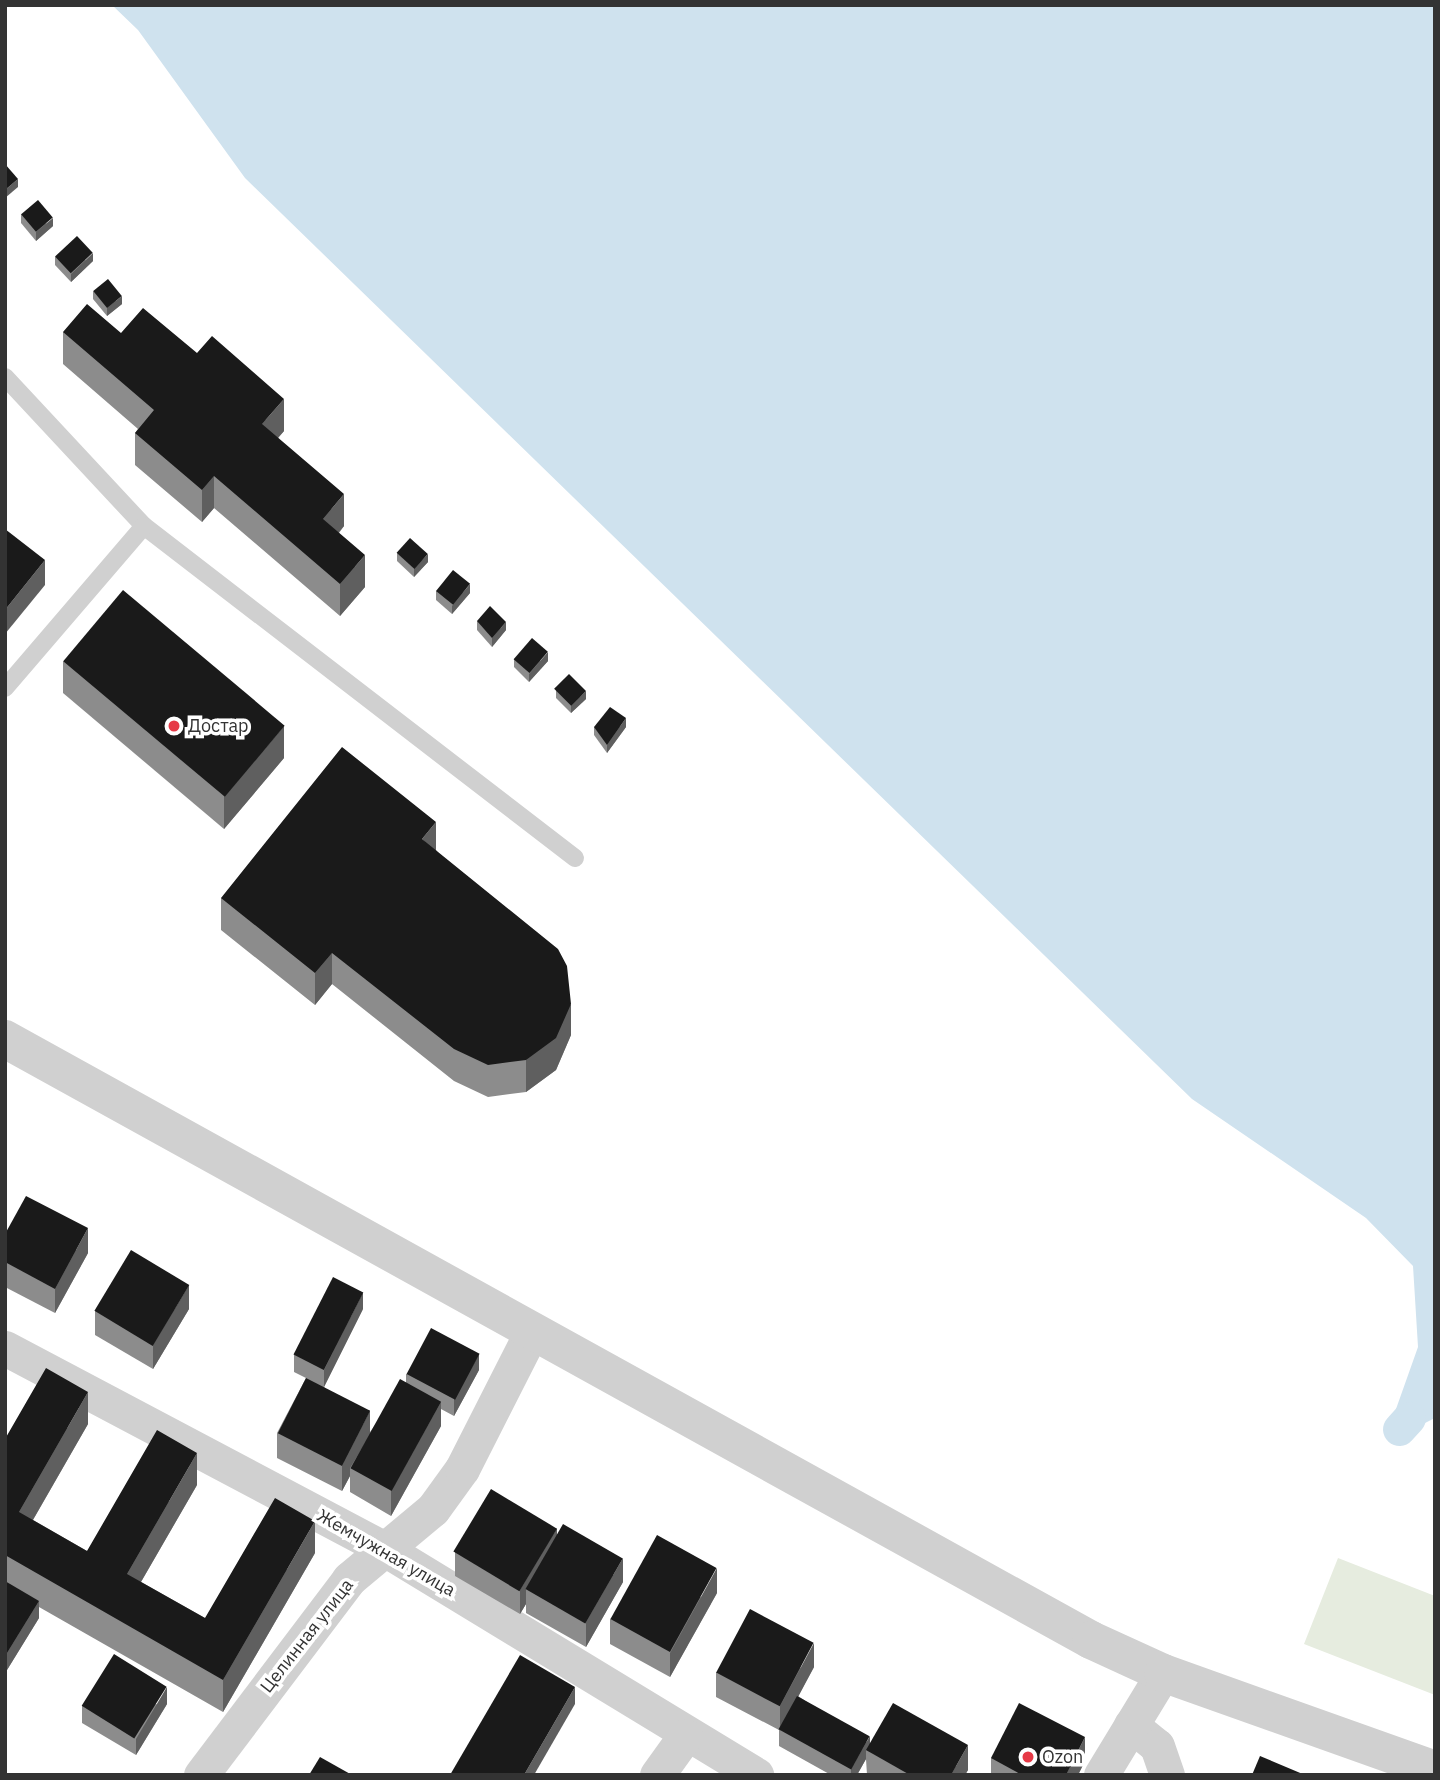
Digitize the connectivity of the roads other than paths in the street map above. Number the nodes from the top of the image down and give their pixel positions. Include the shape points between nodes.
1 (5, 377) edge
2 (144, 526) junction
3 (5, 688) edge
4 (575, 858) dead end
5 (5, 1039) edge
6 (533, 1331) junction
7 (11, 1362) edge
8 (383, 1548) junction
9 (1163, 1674) junction
10 (1131, 1725) junction
11 (685, 1736) junction
12 (1435, 1770) edge
13 (201, 1775) edge
14 (657, 1775) edge
15 (757, 1775) edge
16 (1101, 1775) edge
17 (1167, 1775) edge

1 - 2 lane
2 - 3 lane
2 - 4 lane
5 - 6 street
6 - 8 street, Целинная улица via 462,1469 433,1509
6 - 9 street
7 - 8 street, Жемчужная улица
8 - 11 street, Жемчужная улица
8 - 13 street, Целинная улица via 349,1579
9 - 10 street
9 - 12 street
10 - 16 street
10 - 17 street via 1157,1746
11 - 14 street
11 - 15 street, Жемчужная улица

